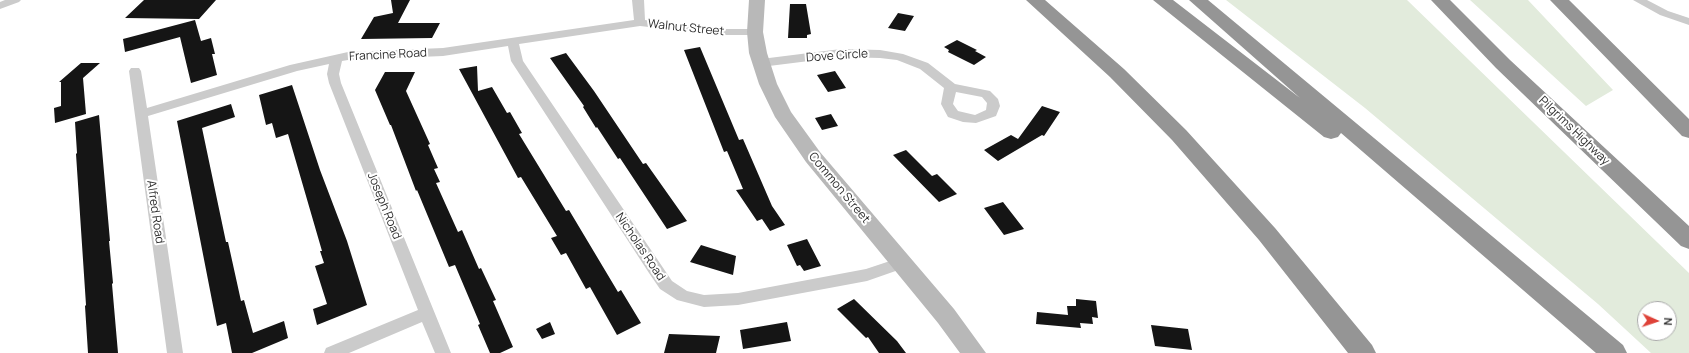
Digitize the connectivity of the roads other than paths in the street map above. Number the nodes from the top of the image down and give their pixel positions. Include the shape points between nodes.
1 (15, 0) edge
2 (638, 0) edge
3 (757, 0) edge
4 (1035, 0) edge
5 (1052, 0) edge
6 (1162, 0) edge
7 (1198, 0) edge
8 (1434, 0) edge
9 (1440, 0) edge
10 (1559, 0) edge
11 (1566, 0) edge
12 (1639, 0) edge
13 (0, 6) edge
14 (1460, 20) junction
15 (1689, 22) edge
16 (640, 23) junction
17 (755, 32) junction
18 (513, 41) junction
19 (337, 58) junction
20 (761, 63) junction
21 (1624, 65) junction
22 (135, 71) dead end
23 (951, 87) dead end
24 (1132, 87) junction
25 (141, 114) junction
26 (1689, 131) edge
27 (1689, 240) edge
28 (1501, 255) junction
29 (902, 263) junction
30 (426, 313) junction
31 (1357, 347) edge
32 (175, 353) edge
33 (332, 353) edge
34 (443, 353) edge
35 (974, 353) edge
36 (1614, 353) edge

1 - 13 street
2 - 16 street, Walnut Street
3 - 17 street, Common Street
4 - 24 highway
5 - 24 highway
6 - 28 highway via 1411,195
7 - 28 highway
8 - 14 highway
9 - 14 highway
10 - 21 highway
11 - 21 highway
12 - 15 street
14 - 27 highway, Pilgrims Highway
16 - 17 street, Walnut Street via 721,32
16 - 18 street, Francine Road
17 - 20 street, Common Street
18 - 19 street, Francine Road via 433,53
18 - 29 street, Nicholas Road via 517,61 654,269 666,285 683,296 709,301 738,299 867,275
19 - 25 street, Francine Road via 294,68
19 - 30 street, Joseph Road via 334,84
20 - 23 street, Dove Circle via 841,53 880,54 899,57 924,66
20 - 29 street, Common Street via 778,104 799,139
21 - 26 highway
22 - 25 street, Alfred Road
24 - 31 highway via 1253,218
25 - 32 street, Alfred Road
28 - 36 highway
29 - 35 street, Common Street
30 - 33 street
30 - 34 street, Joseph Road

